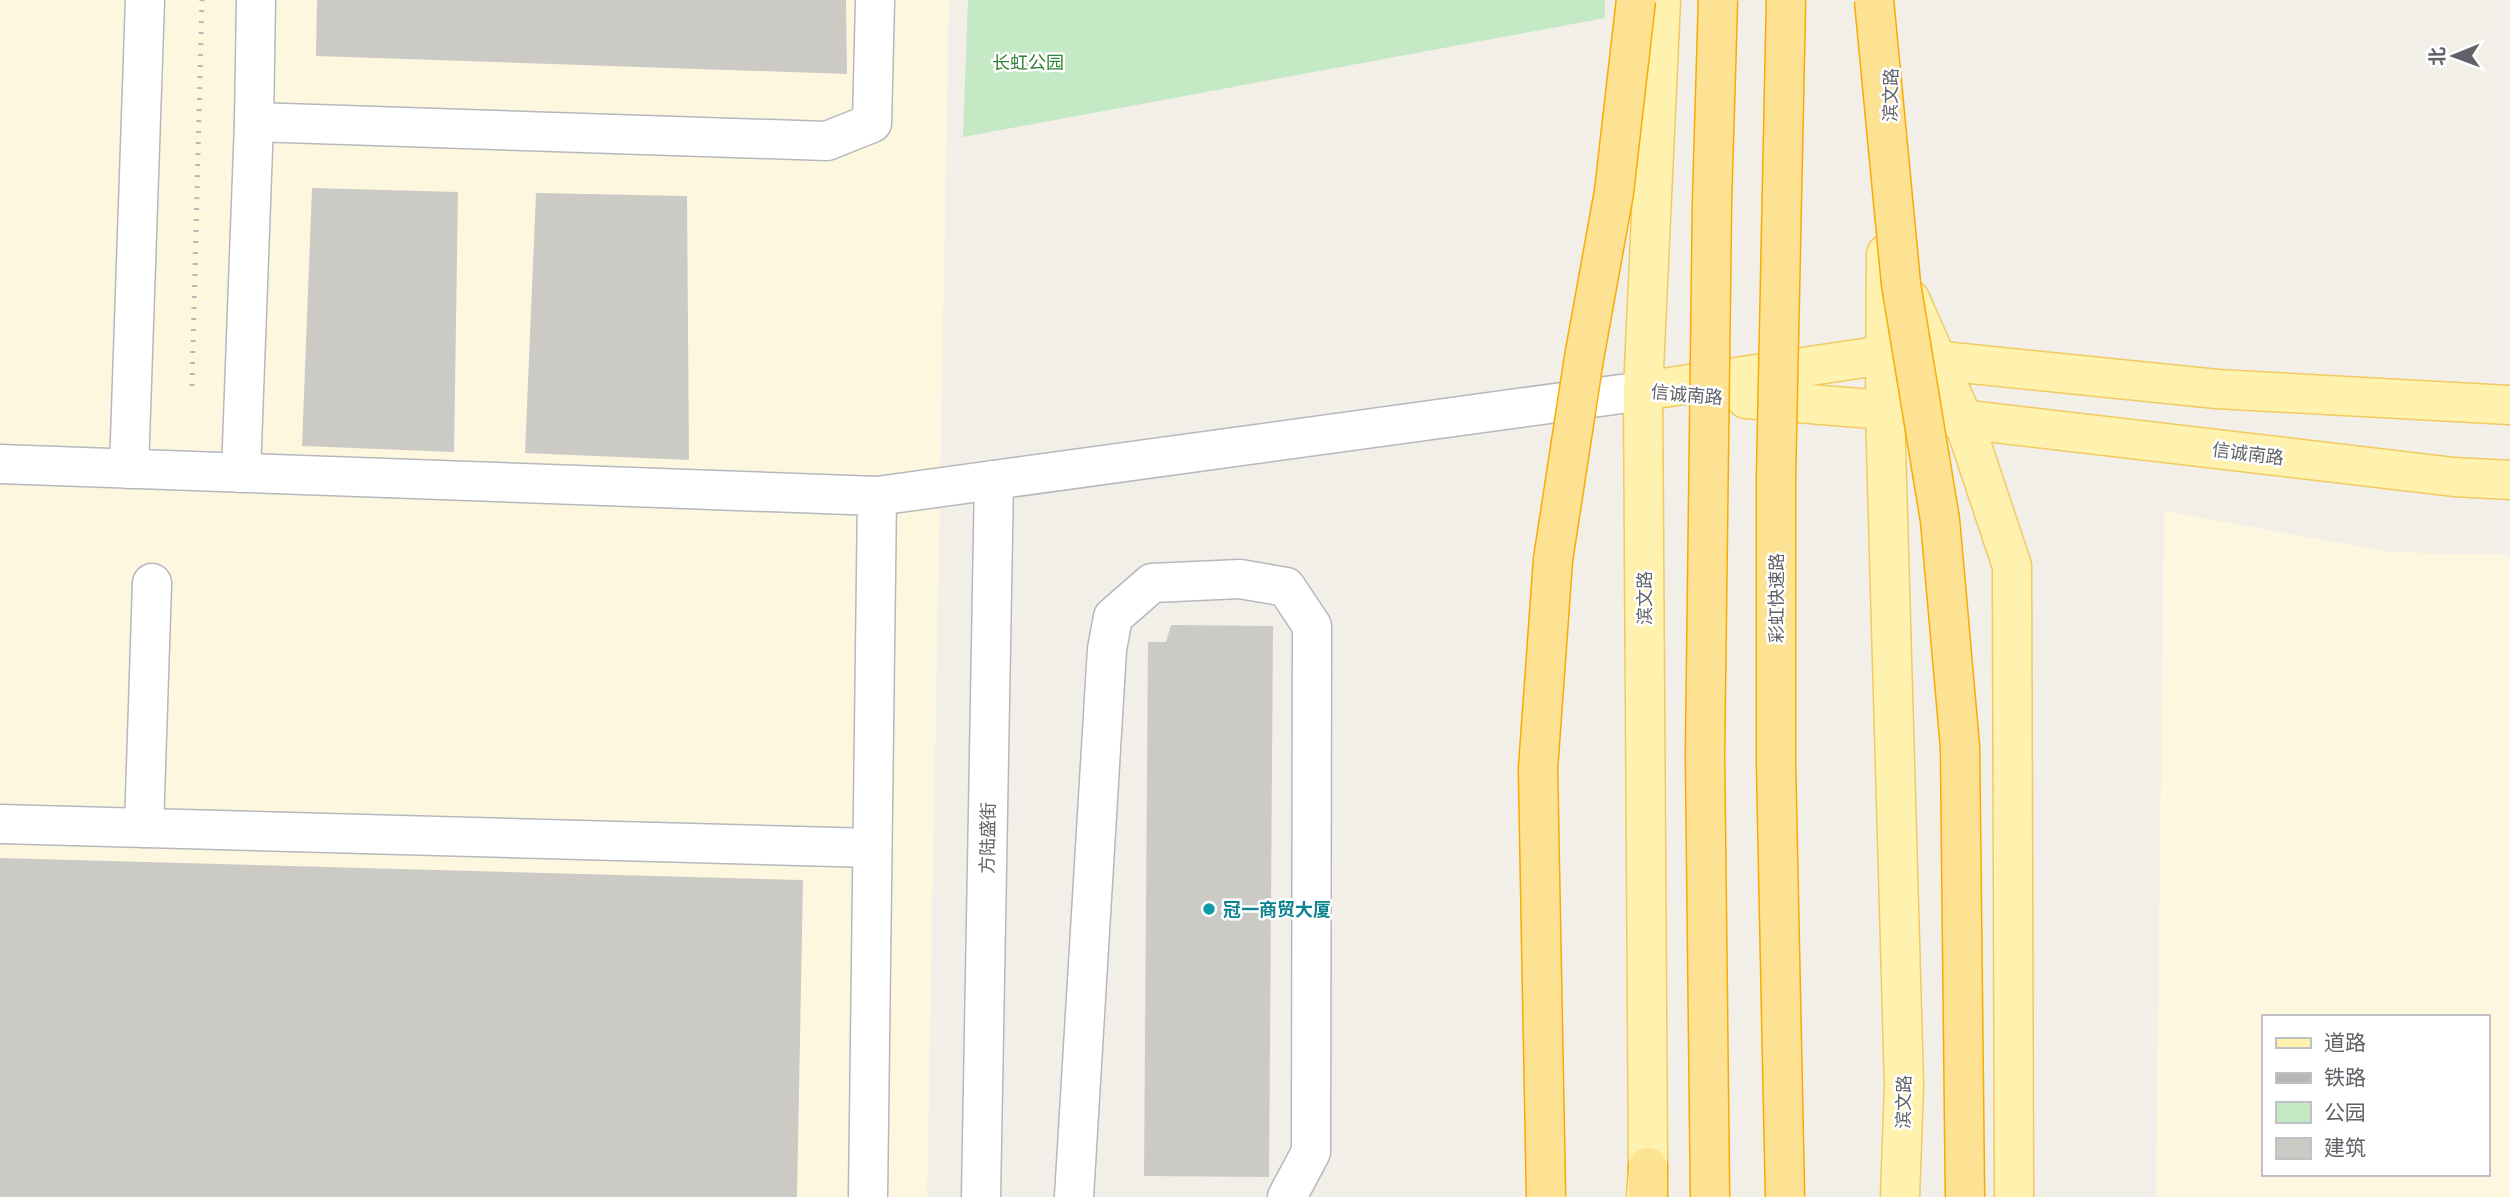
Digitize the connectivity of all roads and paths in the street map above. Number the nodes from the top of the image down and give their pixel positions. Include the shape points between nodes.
1 (145, 0) edge
2 (256, 0) edge
3 (875, 0) edge
4 (1636, 0) edge
5 (1661, 0) edge
6 (1718, 0) edge
7 (1786, 0) edge
8 (1874, 0) edge
9 (1892, 0) edge
10 (254, 122) junction
11 (1886, 246) junction
12 (1884, 355) junction
13 (1937, 361) junction
14 (1643, 391) junction
15 (2510, 405) edge
16 (1885, 410) junction
17 (1963, 419) junction
18 (0, 464) edge
19 (129, 469) junction
20 (241, 473) junction
21 (994, 480) junction
22 (2510, 480) edge
23 (877, 496) junction
24 (152, 583) dead end
25 (0, 824) edge
26 (144, 828) junction
27 (872, 848) junction
28 (1647, 1187) edge
29 (868, 1197) edge
30 (981, 1197) edge
31 (1074, 1197) edge
32 (1287, 1197) edge
33 (1546, 1197) edge
34 (1710, 1197) edge
35 (1785, 1197) edge
36 (1900, 1197) edge
37 (1965, 1197) edge
38 (2014, 1197) edge

1 - 19 street
2 - 10 street
3 - 10 street via 872,123 827,141
4 - 33 highway, bridge via 1614,192 1553,560 1538,769
5 - 14 main road, 滨文路
6 - 34 highway, bridge via 1705,755
7 - 35 highway, 彩虹快速路, bridge via 1776,479 1776,776
8 - 37 highway, bridge via 1901,284 1940,520 1960,747
9 - 11 main road, 滨文路
10 - 20 street
11 - 12 main road, 滨文路
11 - 13 main road
12 - 13 main road, 信诚南路
12 - 14 main road, 信诚南路
12 - 16 main road, 滨文路
13 - 15 main road, 信诚南路 via 2217,389
13 - 17 main road
14 - 16 main road, 信诚南路
14 - 21 street
14 - 28 main road, 滨文路
16 - 17 main road, 信诚南路
16 - 36 main road, 滨文路 via 1904,1085
17 - 22 main road, 信诚南路
17 - 38 main road via 2012,566
18 - 19 street
19 - 20 street
20 - 23 street
21 - 23 street
21 - 30 street, 方陆盛街
23 - 27 street
24 - 26 street
25 - 26 street
26 - 27 street
27 - 29 street
31 - 32 street via 1107,649 1113,617 1152,583 1240,579 1286,587 1312,626 1311,1152

